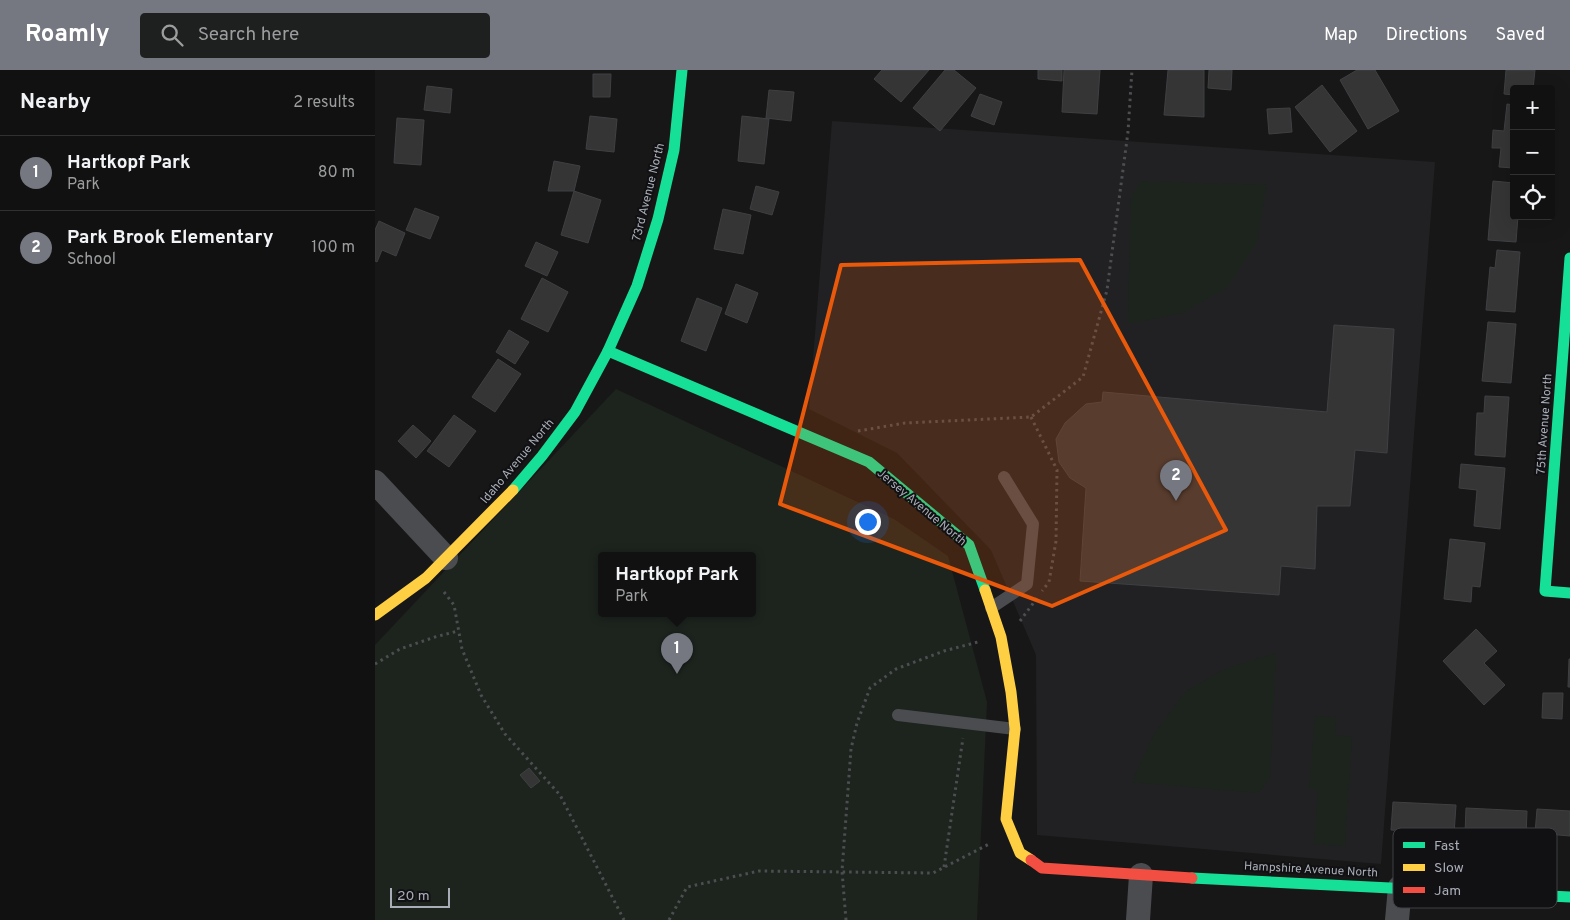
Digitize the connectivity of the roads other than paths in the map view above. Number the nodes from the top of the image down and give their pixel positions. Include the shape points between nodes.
1 (682, 70) edge
2 (1570, 258) edge
3 (1568, 299) edge
4 (623, 316) joint
5 (608, 351) junction
6 (1004, 477) dead end
7 (375, 482) edge
8 (438, 565) junction
9 (1570, 593) edge
10 (991, 608) junction
11 (375, 614) edge
12 (898, 715) dead end
13 (1015, 729) junction
14 (1141, 875) junction
15 (1393, 888) edge
16 (1557, 896) edge
17 (1570, 897) edge
18 (1138, 920) edge

1 - 4 street, 73rd Avenue North via 674,150 658,219 637,286
2 - 3 street, 75th Avenue North
3 - 9 street, 75th Avenue North via 1545,591
4 - 5 street, Idaho Avenue North
5 - 8 street, Idaho Avenue North via 575,412 542,456 506,499
5 - 10 street, Jersey Avenue North via 869,462 969,545
6 - 10 lane via 1033,524 1027,584
7 - 8 street
8 - 11 street, Idaho Avenue North
10 - 13 street, Jersey Avenue North via 1001,637
12 - 13 lane
13 - 14 street, Jersey Avenue North via 1006,819 1020,853 1041,868
14 - 15 street, Hampshire Avenue North
14 - 18 street
16 - 17 street, Hampshire Avenue North

